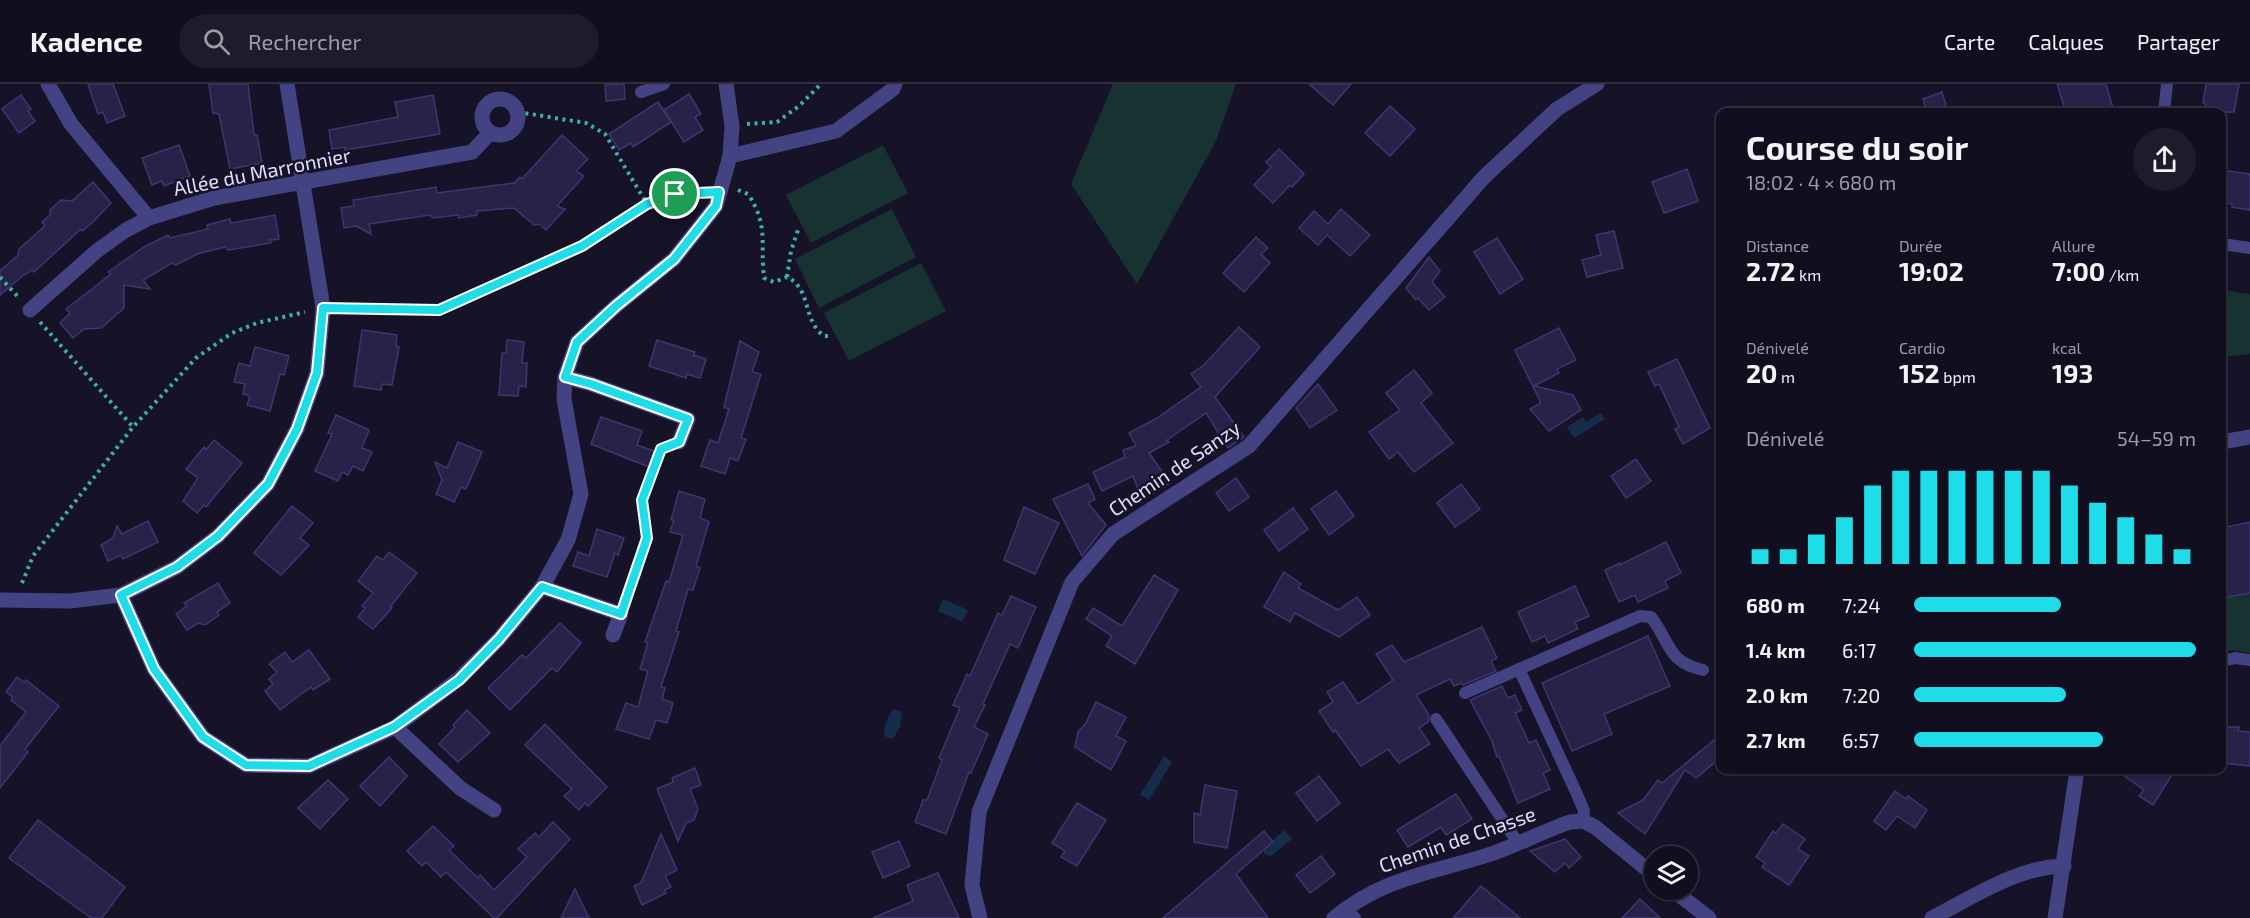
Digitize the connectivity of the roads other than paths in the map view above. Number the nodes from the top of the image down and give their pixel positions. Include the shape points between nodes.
1 (48, 84) edge
2 (287, 84) edge
3 (664, 84) edge
4 (726, 84) edge
5 (895, 84) edge
6 (1597, 84) edge
7 (2167, 84) edge
8 (641, 92) dead end
9 (2164, 108) edge
10 (490, 133) junction
11 (730, 156) junction
12 (305, 183) junction
13 (149, 218) junction
14 (2226, 245) edge
15 (2250, 248) edge
16 (30, 310) road end
17 (565, 377) junction
18 (2250, 437) edge
19 (2226, 441) edge
20 (679, 442) road end
21 (542, 587) junction
22 (121, 595) junction
23 (8, 600) edge
24 (613, 635) dead end
25 (2226, 660) edge
26 (2250, 660) edge
27 (1519, 669) junction
28 (1703, 670) dead end
29 (1465, 693) dead end
30 (1436, 719) dead end
31 (394, 727) junction
32 (2076, 774) edge
33 (494, 810) dead end
34 (1583, 821) junction
35 (1518, 843) junction
36 (2064, 866) junction
37 (1644, 867) edge
38 (1686, 900) edge
39 (1344, 915) edge
40 (980, 918) edge
41 (1709, 918) edge
42 (1932, 918) edge
43 (2055, 918) edge

1 - 13 street via 71,123
2 - 12 street
3 - 8 lane
4 - 11 street via 732,126
5 - 11 street via 836,131
6 - 40 street, Chemin de Sanzy via 1557,109 1484,177 1249,446 1113,534 1072,582 979,812 972,885
7 - 9 lane
10 - 10 street via 504,135 516,127 518,112 510,100 495,98 484,106 481,121
10 - 12 street, Allée du Marronnier via 472,152
11 - 17 street via 716,206 674,259 577,342
12 - 13 street, Allée du Marronnier via 214,198
12 - 22 street via 323,308 317,373 297,429 268,484 218,536 177,567
13 - 16 street, Allée du Marronnier via 98,250
14 - 15 lane
17 - 20 street via 688,419
17 - 21 street via 564,399 581,494 568,540
18 - 19 street
21 - 24 street via 621,614
21 - 31 street via 459,680
22 - 23 street via 70,601
22 - 31 street via 154,669 203,737 246,765 309,766
25 - 26 lane
27 - 28 lane via 1640,616 1651,617 1685,666
27 - 29 lane
27 - 34 lane via 1584,811
30 - 35 lane
31 - 33 street via 460,788
32 - 36 street
34 - 35 street, Chemin de Chasse via 1570,822
34 - 37 street
35 - 39 street, Chemin de Chasse via 1380,888
36 - 42 street via 2025,872
36 - 43 street
38 - 41 street

